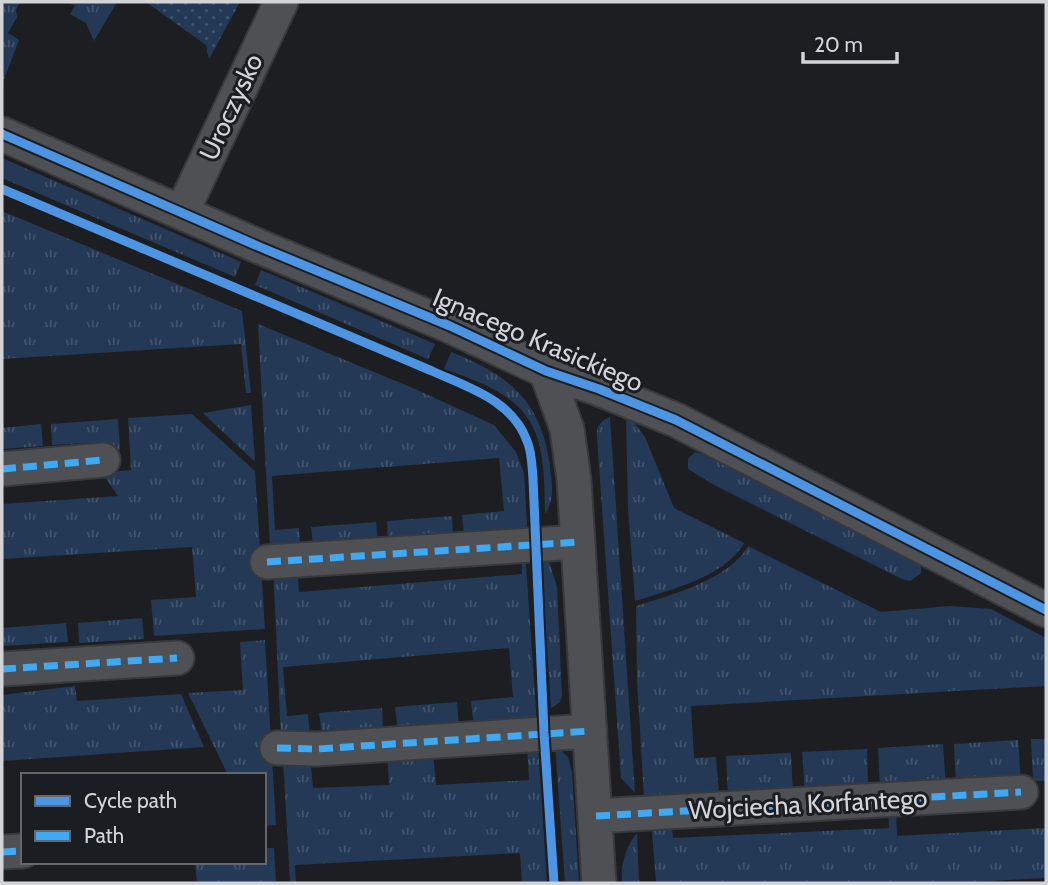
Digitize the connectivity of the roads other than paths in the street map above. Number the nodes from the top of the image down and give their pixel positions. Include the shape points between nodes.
1 (281, 2) edge
2 (2, 134) edge
3 (182, 212) junction
4 (546, 371) junction
5 (103, 460) dead end
6 (2, 469) edge
7 (578, 542) junction
8 (267, 562) dead end
9 (1046, 610) edge
10 (177, 657) dead end
11 (2, 668) edge
12 (590, 731) junction
13 (277, 748) dead end
14 (1021, 792) dead end
15 (596, 816) junction
16 (21, 851) edge
17 (2, 852) edge
18 (600, 883) edge

1 - 3 street, Uroczysko
2 - 3 street, Ignacego Krasickiego
3 - 4 street, Ignacego Krasickiego
4 - 7 street via 567,429
4 - 9 street, Ignacego Krasickiego via 676,419
5 - 6 street
7 - 8 street
7 - 12 street
10 - 11 street
12 - 13 street
12 - 15 street
14 - 15 street, Wojciecha Korfantego
15 - 18 street
16 - 17 street

